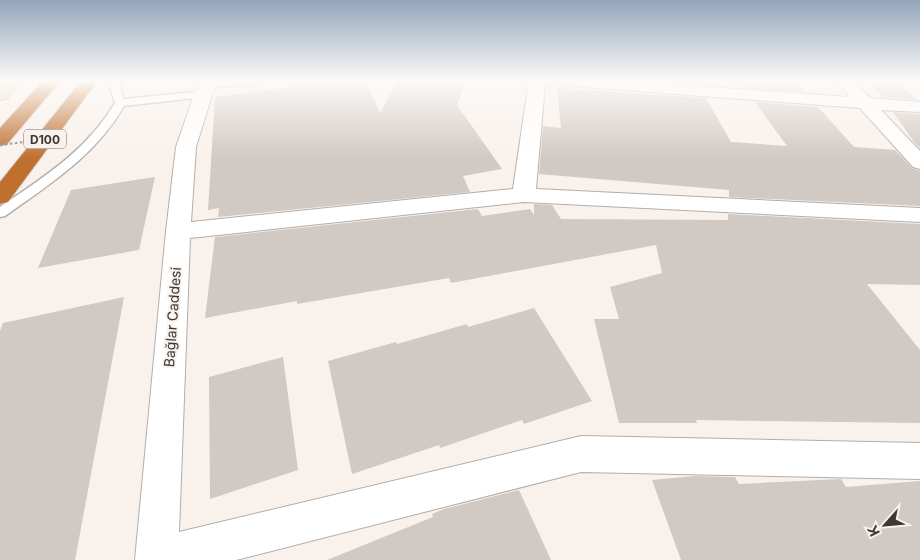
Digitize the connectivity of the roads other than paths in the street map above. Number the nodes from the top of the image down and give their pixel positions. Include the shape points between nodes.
1 (30, 106) edge
2 (70, 106) edge
3 (118, 106) edge
4 (201, 106) edge
5 (534, 106) edge
6 (868, 106) edge
7 (0, 140) edge
8 (920, 163) edge
9 (524, 195) junction
10 (0, 197) edge
11 (0, 213) edge
12 (920, 215) edge
13 (178, 231) junction
14 (920, 461) edge
15 (156, 560) edge

1 - 7 highway, D100
2 - 10 highway, D100
3 - 11 lane via 112,119 80,157
4 - 13 street, Bağlar Caddesi via 186,147
5 - 9 street
6 - 8 street
9 - 12 street
9 - 13 street
13 - 15 street, Bağlar Caddesi
14 - 15 street via 581,454

